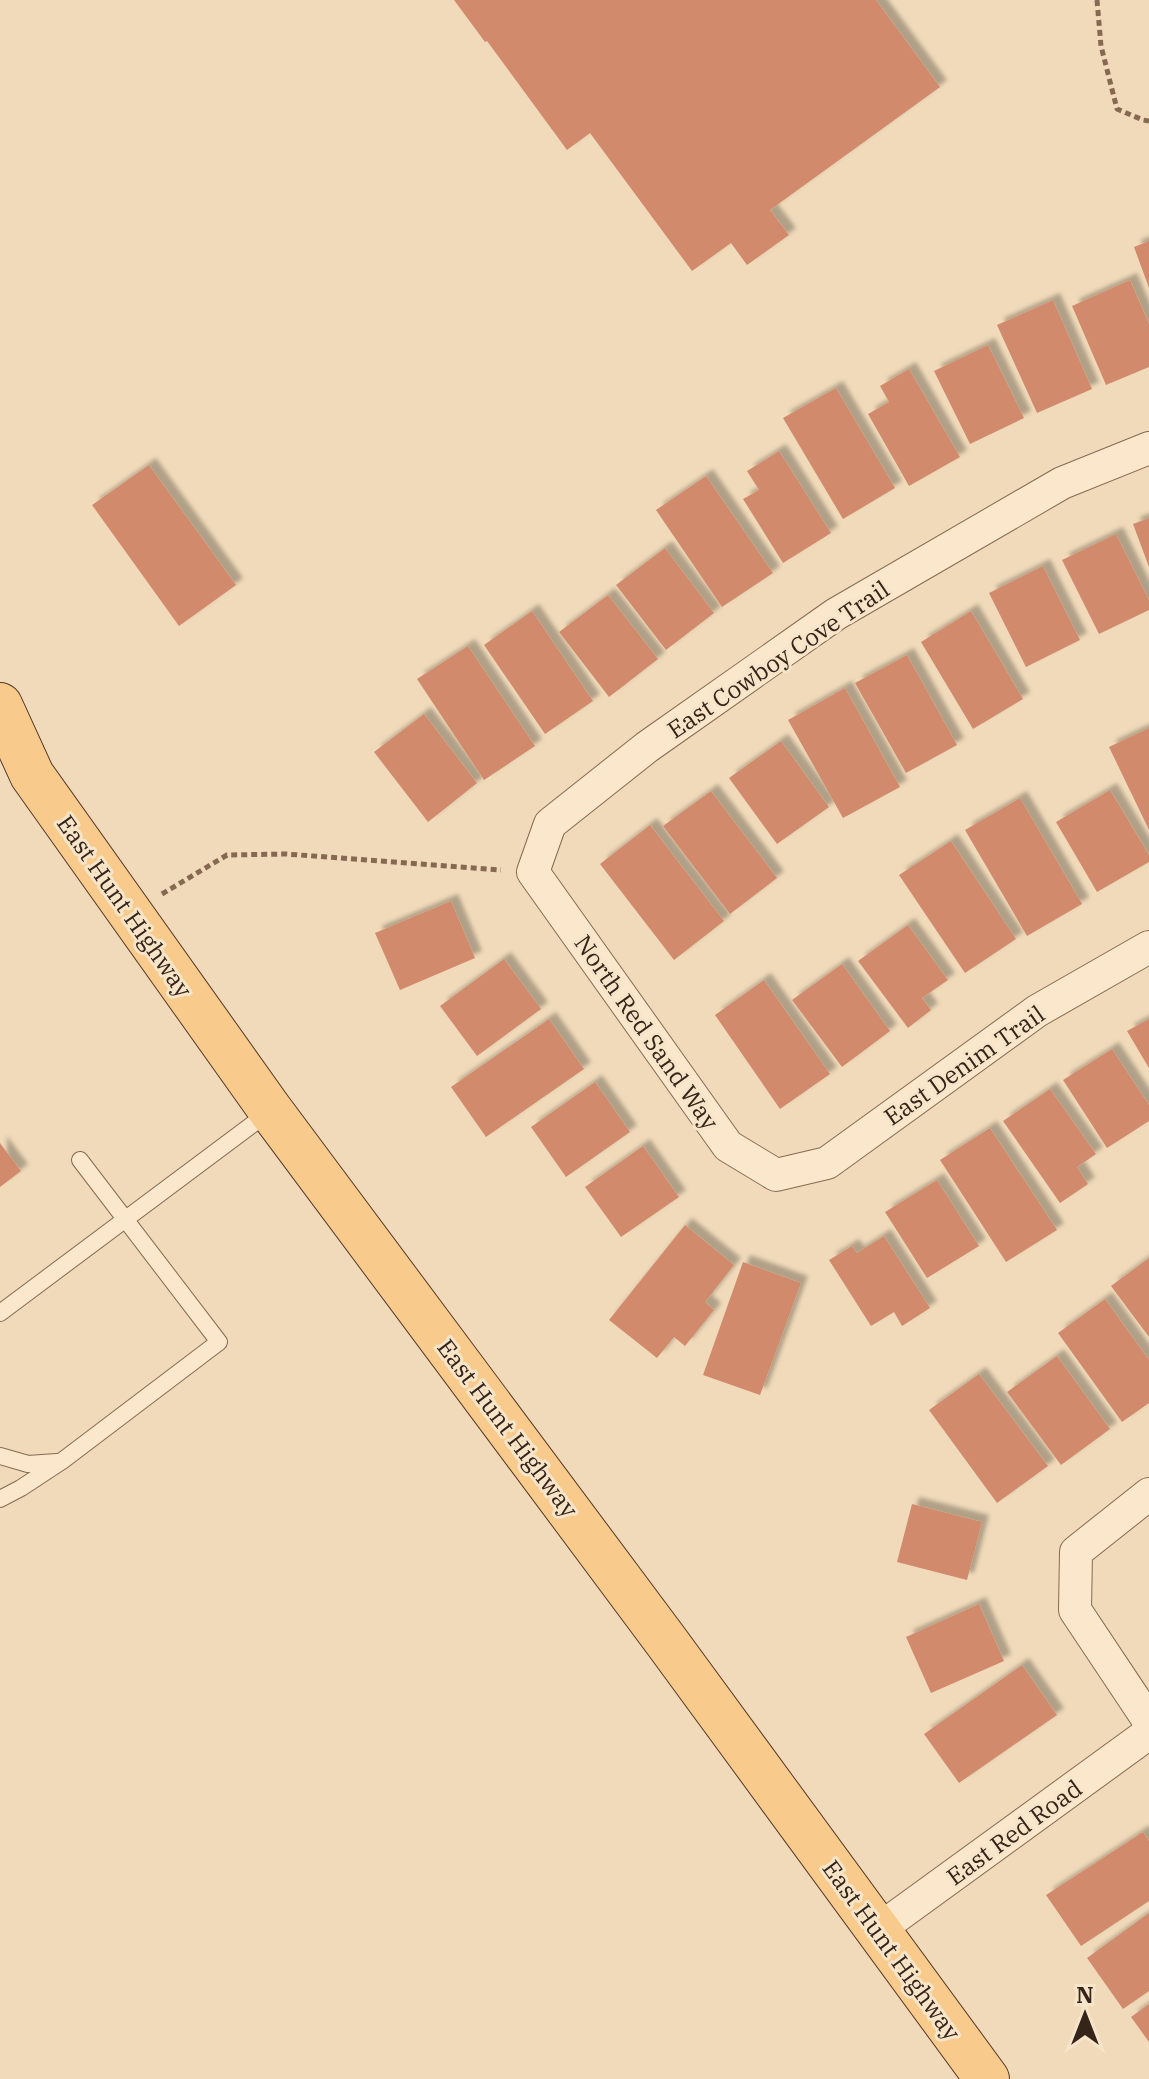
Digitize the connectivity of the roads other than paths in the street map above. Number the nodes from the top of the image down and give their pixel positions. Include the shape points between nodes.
1 (1149, 448) edge
2 (0, 705) edge
3 (16, 767) edge
4 (533, 872) joint
5 (1149, 947) edge
6 (271, 1111) junction
7 (80, 1160) dead end
8 (776, 1175) joint
9 (126, 1220) junction
10 (0, 1313) edge
11 (0, 1456) edge
12 (62, 1461) junction
13 (1149, 1494) edge
14 (0, 1499) edge
15 (1149, 1721) edge
16 (1149, 1733) edge
17 (878, 1930) junction
18 (987, 2079) edge

1 - 4 street, East Cowboy Cove Trail via 1062,483 836,614 647,747 550,824
2 - 3 main road, East Hunt Highway
3 - 6 main road, East Hunt Highway via 130,912
4 - 8 street, North Red Sand Way via 728,1146
5 - 8 street, East Denim Trail via 1037,1011 827,1163
6 - 9 lane
6 - 17 main road, East Hunt Highway
7 - 9 lane
9 - 10 lane
9 - 12 lane via 219,1342
11 - 12 lane via 28,1464
12 - 14 lane
13 - 15 street via 1076,1552 1075,1610
16 - 17 street, East Red Road
17 - 18 main road, East Hunt Highway

